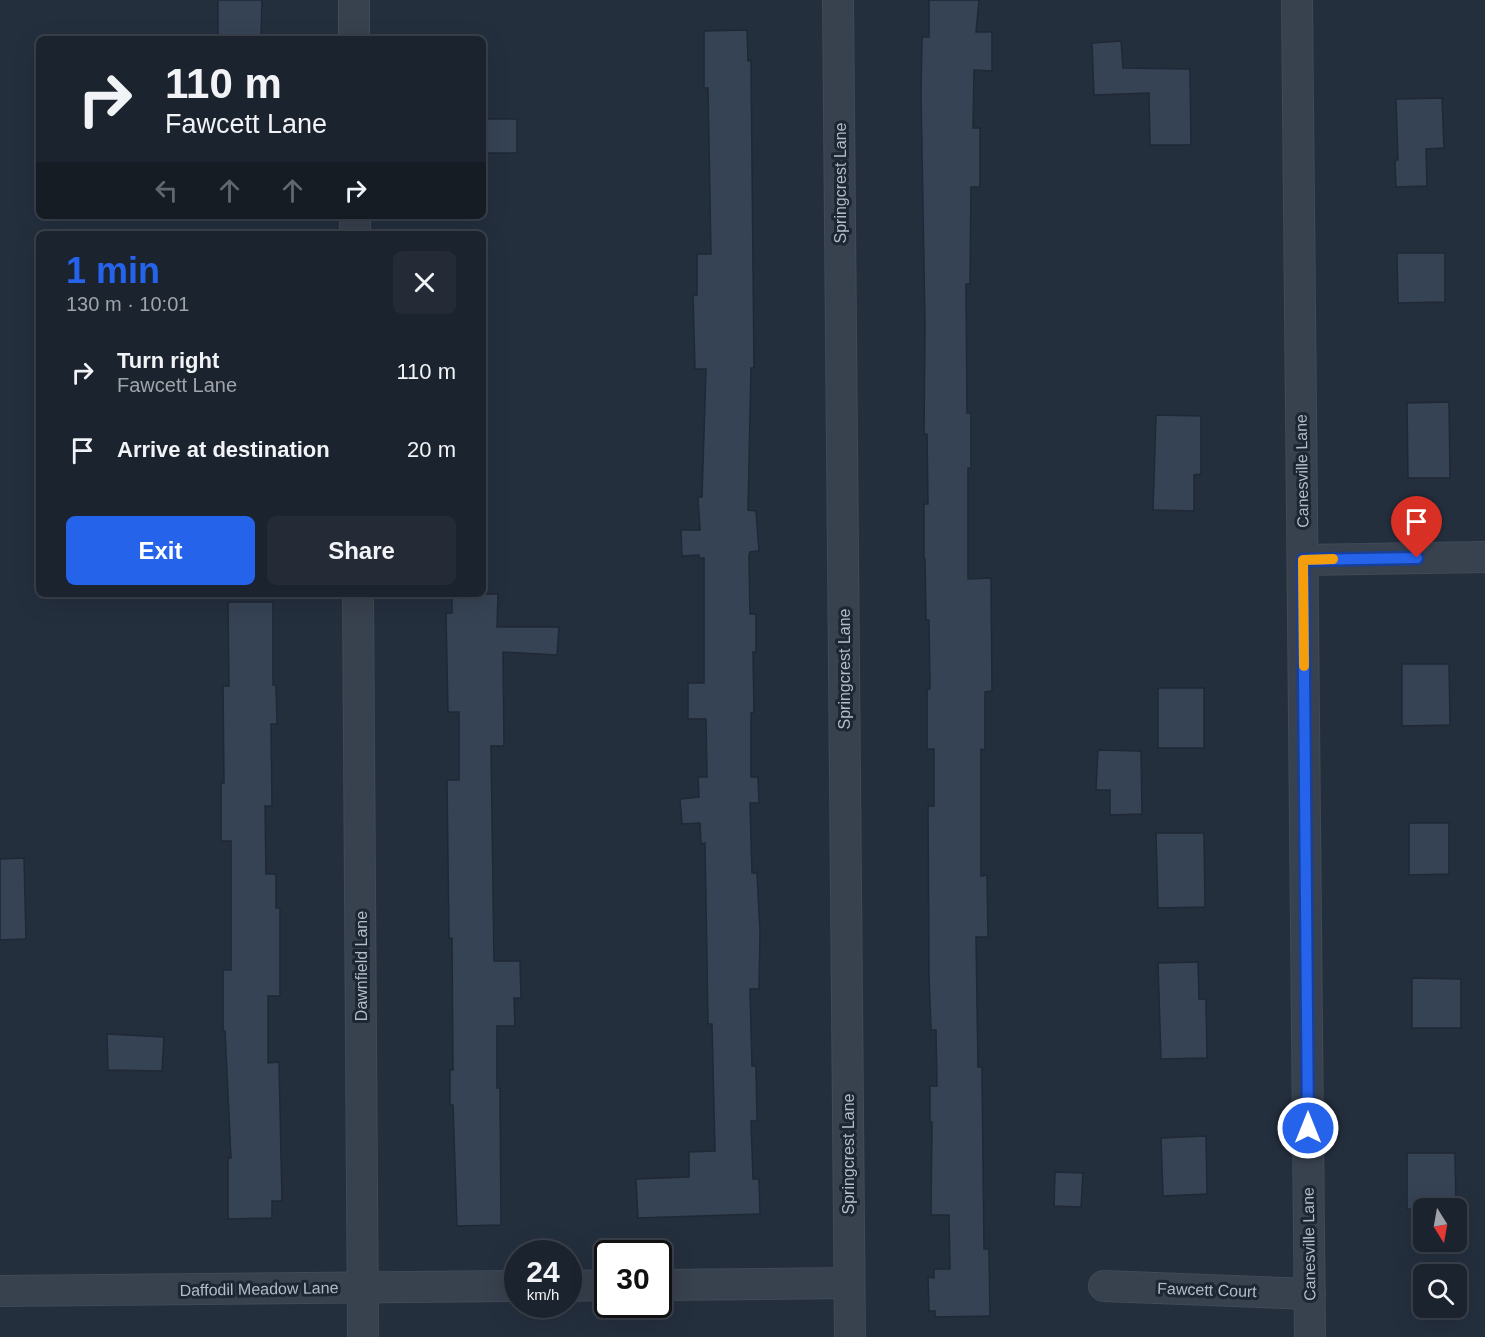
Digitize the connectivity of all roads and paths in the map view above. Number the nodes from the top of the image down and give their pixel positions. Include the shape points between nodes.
1 (354, 0) edge
2 (838, 0) edge
3 (1297, 0) edge
4 (354, 36) edge
5 (1485, 557) edge
6 (1303, 560) junction
7 (358, 597) edge
8 (849, 1283) junction
9 (672, 1285) edge
10 (504, 1286) edge
11 (1104, 1286) dead end
12 (363, 1288) junction
13 (0, 1292) edge
14 (1310, 1294) junction
15 (363, 1337) edge
16 (850, 1337) edge
17 (1310, 1337) edge

1 - 4 street
2 - 8 street, Springcrest Lane
3 - 6 street, Canesville Lane
5 - 6 street
6 - 14 street, Canesville Lane
7 - 12 street, Dawnfield Lane
8 - 9 street
8 - 16 street, Springcrest Lane
10 - 12 street, Daffodil Meadow Lane
11 - 14 street, Fawcett Court
12 - 13 street, Daffodil Meadow Lane
12 - 15 street, Dawnfield Lane
14 - 17 street, Canesville Lane

